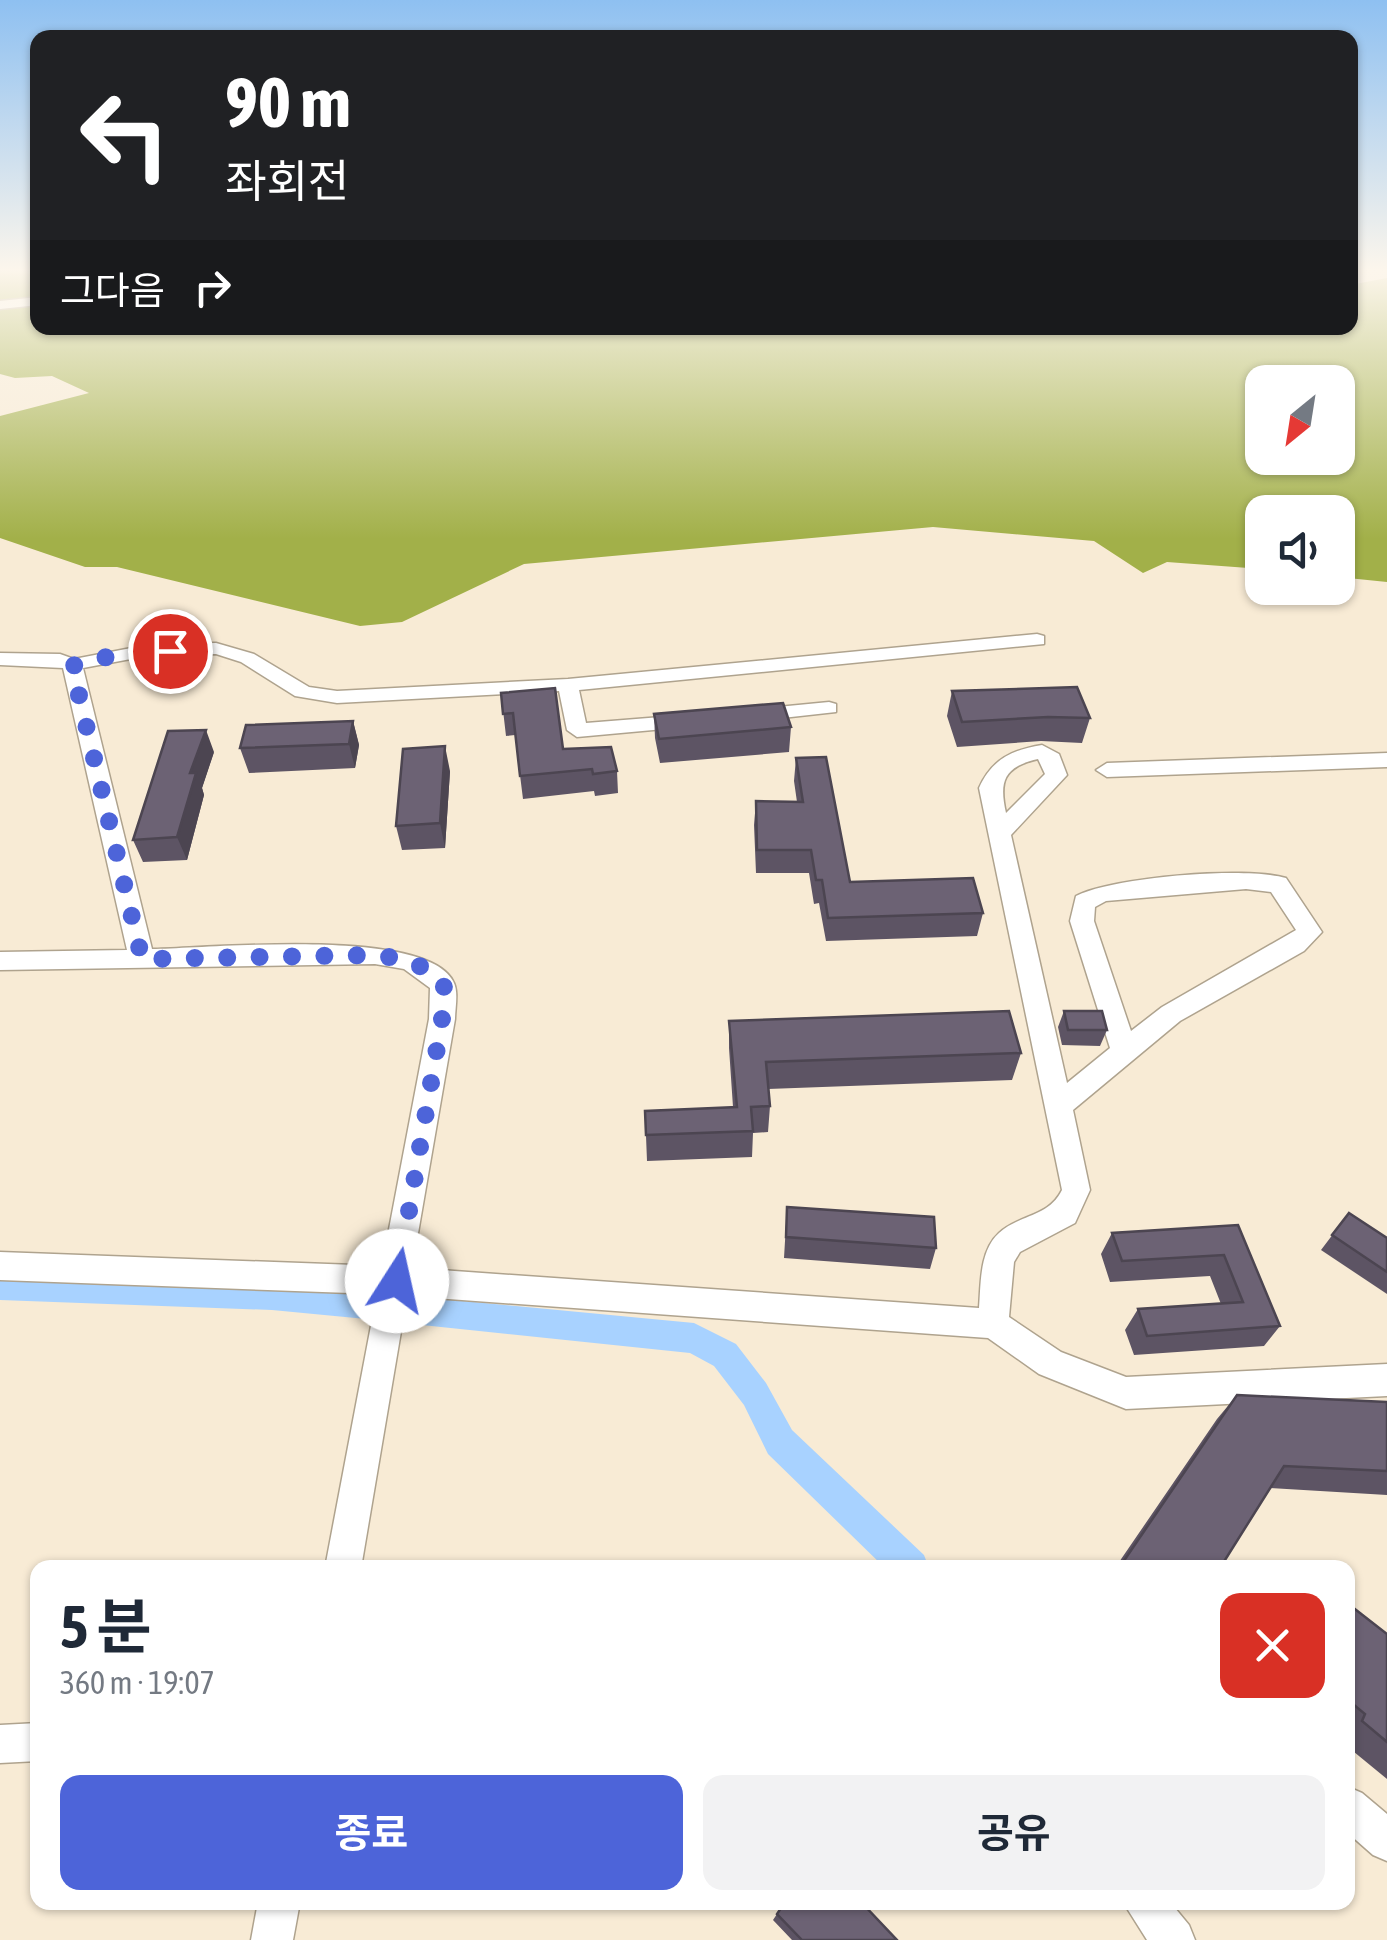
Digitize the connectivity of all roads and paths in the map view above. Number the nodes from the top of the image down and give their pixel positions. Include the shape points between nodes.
1 (1037, 640) dead end
2 (0, 660) edge
3 (72, 666) junction
4 (568, 685) junction
5 (665, 699) junction
6 (830, 708) dead end
7 (1387, 760) edge
8 (1107, 770) dead end
9 (1000, 832) dead end
10 (142, 959) junction
11 (0, 961) edge
12 (1124, 1052) junction
13 (1060, 1104) junction
14 (0, 1266) edge
15 (397, 1281) junction
16 (992, 1324) junction
17 (1387, 1380) edge
18 (345, 1560) edge
19 (30, 1742) edge
20 (0, 1744) edge
21 (1355, 1813) edge
22 (1387, 1840) edge
23 (278, 1910) edge
24 (1150, 1910) edge
25 (272, 1940) edge
26 (1174, 1940) edge

1 - 5 street
2 - 3 street
3 - 4 street via 146,652 232,652 278,682 319,697
3 - 10 street
4 - 5 street
4 - 5 street via 577,730
5 - 6 street via 720,718
7 - 8 street
9 - 13 street
10 - 11 street
10 - 15 street via 375,955 429,968 444,985
12 - 12 street via 1171,1014 1310,932 1278,884 1102,892 1084,902 1082,920
12 - 13 street
13 - 16 street via 1076,1190 1065,1214 1009,1243 999,1260
14 - 15 street
15 - 16 street
15 - 18 street
16 - 17 street via 1050,1363 1126,1393
19 - 20 street
21 - 22 street
23 - 25 street
24 - 26 street

